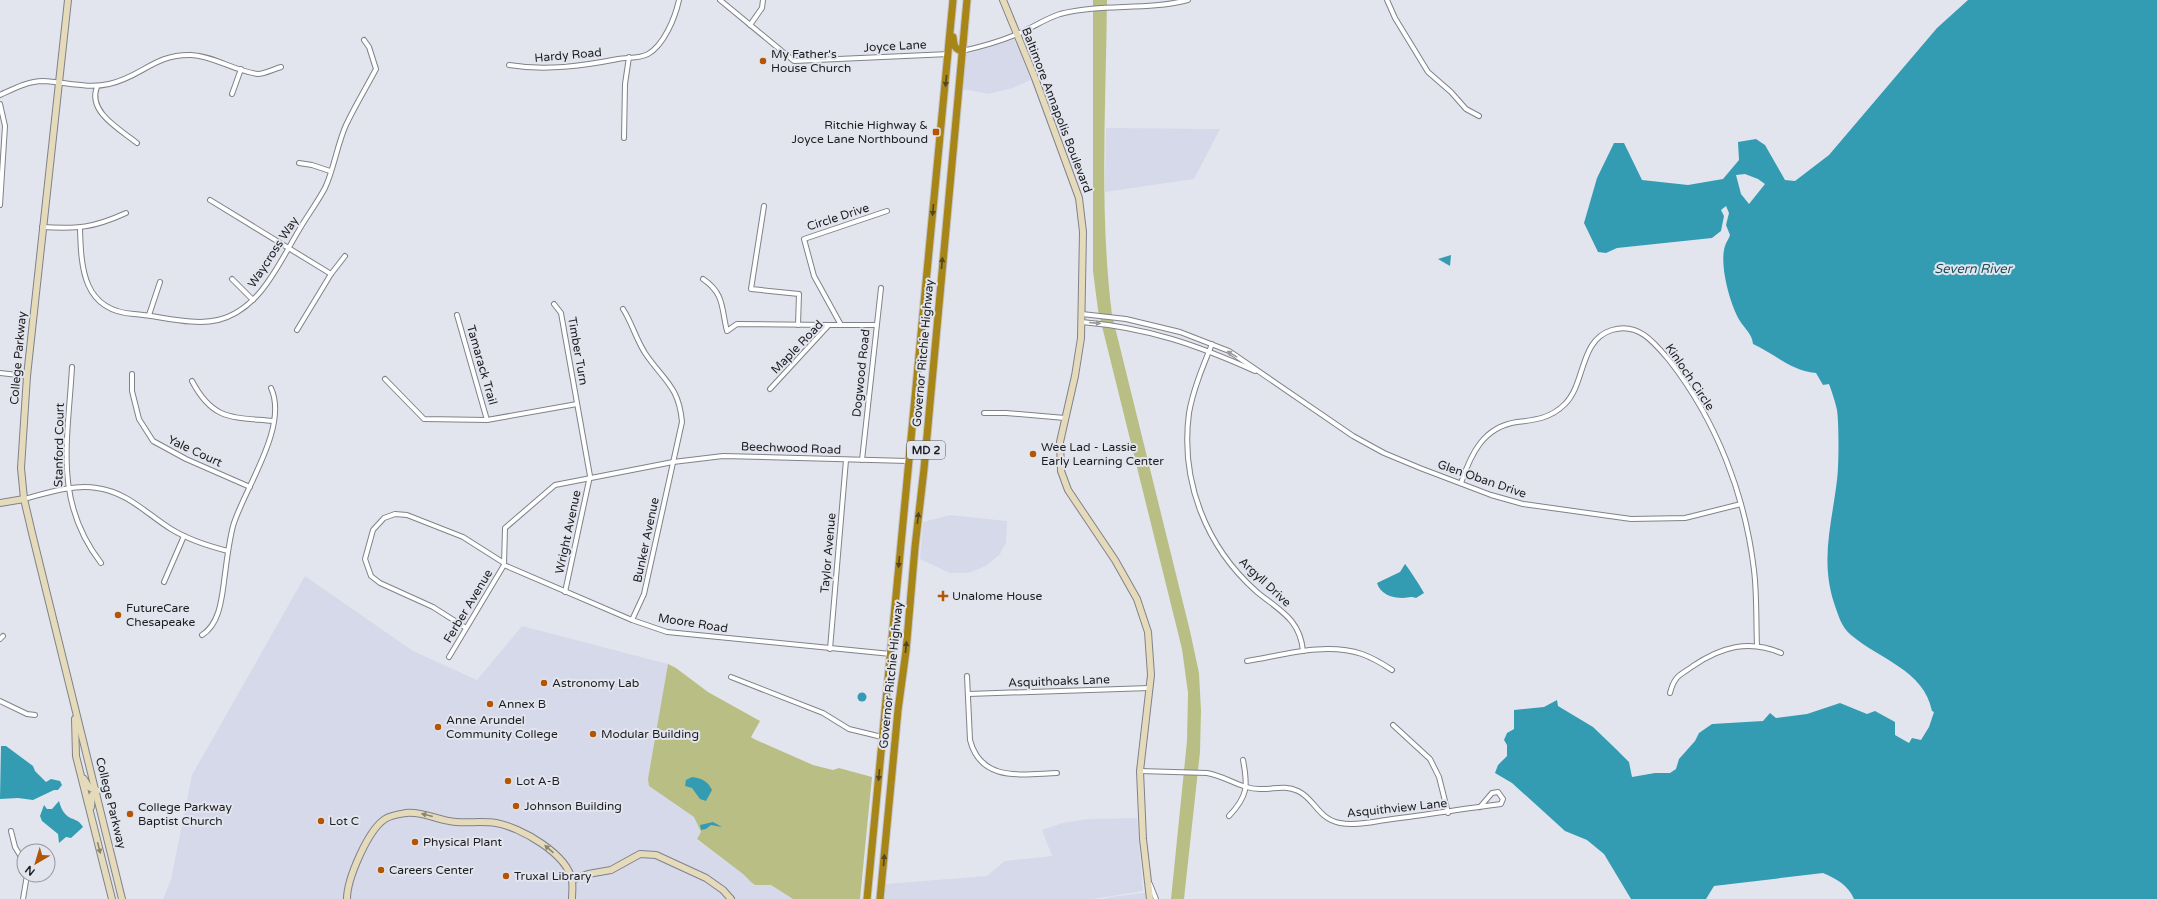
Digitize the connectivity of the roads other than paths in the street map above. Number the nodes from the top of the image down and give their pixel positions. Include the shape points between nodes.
1 (68, 0) edge
2 (679, 0) edge
3 (720, 0) edge
4 (763, 0) edge
5 (953, 0) edge
6 (967, 0) edge
7 (1003, 0) edge
8 (1188, 0) edge
9 (1387, 0) edge
10 (750, 25) junction
11 (951, 25) junction
12 (1016, 35) junction
13 (364, 40) dead end
14 (962, 51) junction
15 (949, 54) junction
16 (629, 57) junction
17 (509, 65) dead end
18 (281, 67) dead end
19 (241, 69) junction
20 (59, 83) junction
21 (98, 87) junction
22 (958, 93) junction
23 (232, 94) dead end
24 (0, 95) edge
25 (0, 104) edge
26 (1479, 116) dead end
27 (624, 138) dead end
28 (137, 144) dead end
29 (299, 163) dead end
30 (330, 171) junction
31 (210, 200) dead end
32 (0, 205) edge
33 (764, 206) dead end
34 (887, 211) dead end
35 (126, 214) dead end
36 (42, 227) junction
37 (80, 228) junction
38 (289, 247) junction
39 (346, 256) dead end
40 (331, 274) junction
41 (232, 279) dead end
42 (703, 279) dead end
43 (160, 282) dead end
44 (881, 288) dead end
45 (253, 300) junction
46 (554, 304) dead end
47 (623, 309) dead end
48 (1082, 314) junction
49 (149, 315) junction
50 (457, 315) dead end
51 (1082, 322) junction
52 (798, 325) junction
53 (841, 325) junction
54 (876, 325) junction
55 (1151, 325) junction
56 (828, 326) junction
57 (297, 330) dead end
58 (1149, 332) junction
59 (1180, 332) junction
60 (1178, 339) junction
61 (1212, 344) junction
62 (1209, 350) junction
63 (919, 359) junction
64 (932, 363) junction
65 (72, 367) dead end
66 (0, 373) edge
67 (132, 374) dead end
68 (27, 376) junction
69 (1264, 376) junction
70 (385, 379) dead end
71 (192, 381) dead end
72 (271, 388) dead end
73 (770, 389) dead end
74 (577, 404) junction
75 (984, 413) dead end
76 (1065, 418) junction
77 (487, 420) junction
78 (273, 421) junction
79 (846, 460) junction
80 (862, 460) junction
81 (908, 461) junction
82 (673, 462) junction
83 (590, 476) junction
84 (1461, 483) junction
85 (250, 487) junction
86 (68, 489) junction
87 (24, 498) junction
88 (0, 503) edge
89 (1741, 504) junction
90 (184, 536) junction
91 (228, 551) junction
92 (101, 563) dead end
93 (504, 564) junction
94 (164, 582) dead end
95 (566, 592) junction
96 (632, 620) junction
97 (466, 628) junction
98 (202, 635) dead end
99 (1757, 646) junction
100 (830, 649) junction
101 (1303, 652) junction
102 (1781, 653) dead end
103 (891, 654) junction
104 (449, 657) dead end
105 (1246, 661) dead end
106 (1392, 670) dead end
107 (967, 676) dead end
108 (731, 677) dead end
109 (1150, 688) junction
110 (1670, 693) dead end
111 (968, 694) junction
112 (0, 701) edge
113 (886, 708) junction
114 (898, 710) junction
115 (75, 714) junction
116 (35, 715) dead end
117 (1393, 725) dead end
118 (882, 737) junction
119 (76, 756) junction
120 (1243, 760) dead end
121 (1140, 771) junction
122 (1057, 773) dead end
123 (1247, 788) junction
124 (97, 791) junction
125 (1480, 807) junction
126 (1448, 813) junction
127 (1229, 816) dead end
128 (93, 823) junction
129 (11, 831) dead end
130 (16, 849) edge
131 (1148, 879) junction
132 (572, 880) junction
133 (26, 883) edge
134 (23, 899) edge
135 (112, 899) edge
136 (122, 899) edge
137 (347, 899) edge
138 (572, 899) edge
139 (731, 899) edge
140 (867, 899) edge
141 (880, 899) edge
142 (1150, 899) edge
143 (1156, 899) edge

1 - 20 street, College Parkway
2 - 16 street, Hardy Road via 678,8 659,45 647,54
3 - 10 street, Joyce Lane
4 - 10 street via 762,8
5 - 11 highway, Governor Ritchie Highway / MD 2
6 - 14 highway, Governor Ritchie Highway / MD 2
7 - 12 street, Baltimore Annapolis Boulevard
8 - 12 street via 1147,7 1094,8 1061,14
9 - 26 street via 1428,72 1466,109
10 - 15 street, Joyce Lane via 794,61
11 - 14 highway via 954,46
11 - 15 highway, Governor Ritchie Highway / MD 2
12 - 14 street
12 - 48 street, Baltimore Annapolis Boulevard via 1079,195 1083,232
13 - 30 street, Waycross Way via 376,69 346,126
14 - 22 highway, Governor Ritchie Highway / MD 2
15 - 22 highway via 956,54 957,58
15 -> 63 highway, Governor Ritchie Highway / MD 2
16 - 17 street, Hardy Road via 597,64 548,68
16 - 27 street via 625,84
18 - 19 street via 259,74
19 - 21 street via 208,58 172,55 129,79
19 - 23 street
20 - 21 street
20 - 24 street via 34,82
20 - 36 street, College Parkway
21 - 28 street via 95,93 98,110
64 -> 22 highway, Governor Ritchie Highway / MD 2
25 - 32 street via 5,126
29 - 30 street
30 - 38 street, Waycross Way via 324,189
31 - 38 street
33 - 52 street via 751,289 799,294
34 - 53 street, Circle Drive via 804,238 814,276
35 - 37 street via 104,223
36 - 37 street
36 - 68 street, College Parkway
37 - 49 street, Waycross Way via 81,263 94,295 101,302 120,312
38 - 40 street
38 - 45 street, Waycross Way
39 - 40 street
40 - 57 street
41 - 45 street
42 - 52 street via 715,287 726,331 737,324
43 - 49 street
44 - 54 street, Dogwood Road
45 - 49 street, Waycross Way via 238,312 219,320 192,322
46 - 74 street, Timber Turn via 561,313
47 - 82 street, Bunker Avenue via 645,352 673,388 680,405 682,422
48 - 51 street, Baltimore Annapolis Boulevard
48 - 55 street, Glen Oban Drive
50 - 77 street, Tamarack Trail
51 -> 58 street, Glen Oban Drive
51 - 76 street, Baltimore Annapolis Boulevard via 1076,376
52 - 56 street
53 - 54 street
53 - 56 street, Maple Road
54 - 80 street, Dogwood Road
55 - 58 street
55 - 59 street, Glen Oban Drive
56 - 73 street, Maple Road
58 - 60 street, Glen Oban Drive
59 - 60 street
59 - 61 street, Glen Oban Drive
60 - 62 street, Glen Oban Drive
61 - 62 street, Argyll Drive
69 -> 61 street, Glen Oban Drive
62 - 69 street, Glen Oban Drive
62 - 101 street, Argyll Drive via 1190,412 1188,458 1193,493 1207,527 1223,554 1244,579 1293,621 1302,641
63 - 64 highway
63 - 81 highway, Governor Ritchie Highway / MD 2
114 -> 64 highway, Governor Ritchie Highway / MD 2 via 906,651
65 - 86 street, Stanford Court
66 - 68 street
67 - 85 street, Yale Court via 132,391 139,419 153,441 186,459
68 - 87 street, College Parkway via 22,468
69 - 84 street, Glen Oban Drive via 1365,442 1420,468
70 - 77 street via 424,419
71 - 78 street via 210,407 226,416
72 - 78 street via 275,402
74 - 77 street
74 - 83 street, Timber Turn
75 - 76 street
76 - 109 street, Baltimore Annapolis Boulevard via 1059,450 1061,471 1068,490 1115,560 1143,613 1151,661
78 - 85 street via 270,440
79 - 80 street, Beechwood Road
79 - 82 street, Beechwood Road via 723,456
79 - 100 street, Taylor Avenue
80 - 81 street, Beechwood Road
81 -> 103 highway, Governor Ritchie Highway / MD 2
82 - 83 street, Beechwood Road
82 - 96 street, Bunker Avenue via 644,594
83 - 93 street, Beechwood Road via 555,484 504,528
83 - 95 street, Wright Avenue
84 - 89 street, Glen Oban Drive via 1523,504 1631,518 1685,518
84 - 89 street, Kinloch Circle via 1474,450 1484,438 1507,425 1536,421 1556,411 1572,395 1591,345 1601,335 1622,328 1635,329 1655,343 1694,395 1715,434
85 - 91 street via 233,526
86 - 87 street
86 - 90 street via 96,488 116,492
86 - 92 street, Stanford Court via 78,526
87 - 88 street
87 - 115 street, College Parkway
89 - 99 street, Kinloch Circle via 1754,571
90 - 91 street via 204,545
90 - 94 street
91 - 98 street via 219,609 210,630
93 - 95 street, Moore Road
93 - 97 street, Ferber Avenue
93 - 97 street, Moore Road via 463,537 407,515 396,514 384,518 373,530 365,559 371,576 380,583 433,607
95 - 96 street, Moore Road
96 - 100 street, Moore Road via 667,632
97 - 104 street, Ferber Avenue
99 - 102 street
99 - 110 street via 1728,647 1716,652 1676,678
100 - 103 street, Moore Road
101 - 105 street
101 - 106 street via 1344,650 1366,656
103 - 113 highway, Governor Ritchie Highway / MD 2
107 - 111 street
108 - 118 street via 823,713 849,729
109 - 111 street, Asquithoaks Lane
109 - 121 street, Baltimore Annapolis Boulevard
111 - 122 street via 970,740 972,750 980,761 998,773
112 - 116 street via 27,714
113 - 114 highway
113 - 118 highway, Governor Ritchie Highway / MD 2
141 -> 114 highway, Governor Ritchie Highway / MD 2
115 - 119 street, College Parkway
115 - 124 street, College Parkway
117 - 126 street via 1430,759 1439,777
118 -> 140 highway, Governor Ritchie Highway / MD 2
119 - 124 street via 89,788
119 - 128 street, College Parkway
120 - 123 street
121 - 123 street, Asquithview Lane via 1217,774
121 - 131 street, Baltimore Annapolis Boulevard
123 - 126 street, Asquithview Lane via 1294,789 1306,796 1325,817 1347,824
123 - 127 street via 1240,803
124 - 128 street via 91,800
124 - 136 street, College Parkway
125 - 125 street, Asquithview Lane via 1492,793 1498,792 1502,795 1501,804
125 - 126 street, Asquithview Lane
128 -> 135 street, College Parkway
129 - 130 street
131 - 142 street, Baltimore Annapolis Boulevard
131 - 143 street
132 -> 137 street via 562,862 548,847 507,825 455,822 419,813 406,813 386,819 368,838 352,875
132 - 138 street
132 - 139 street via 611,870 640,854 656,855 706,878
133 - 134 street

